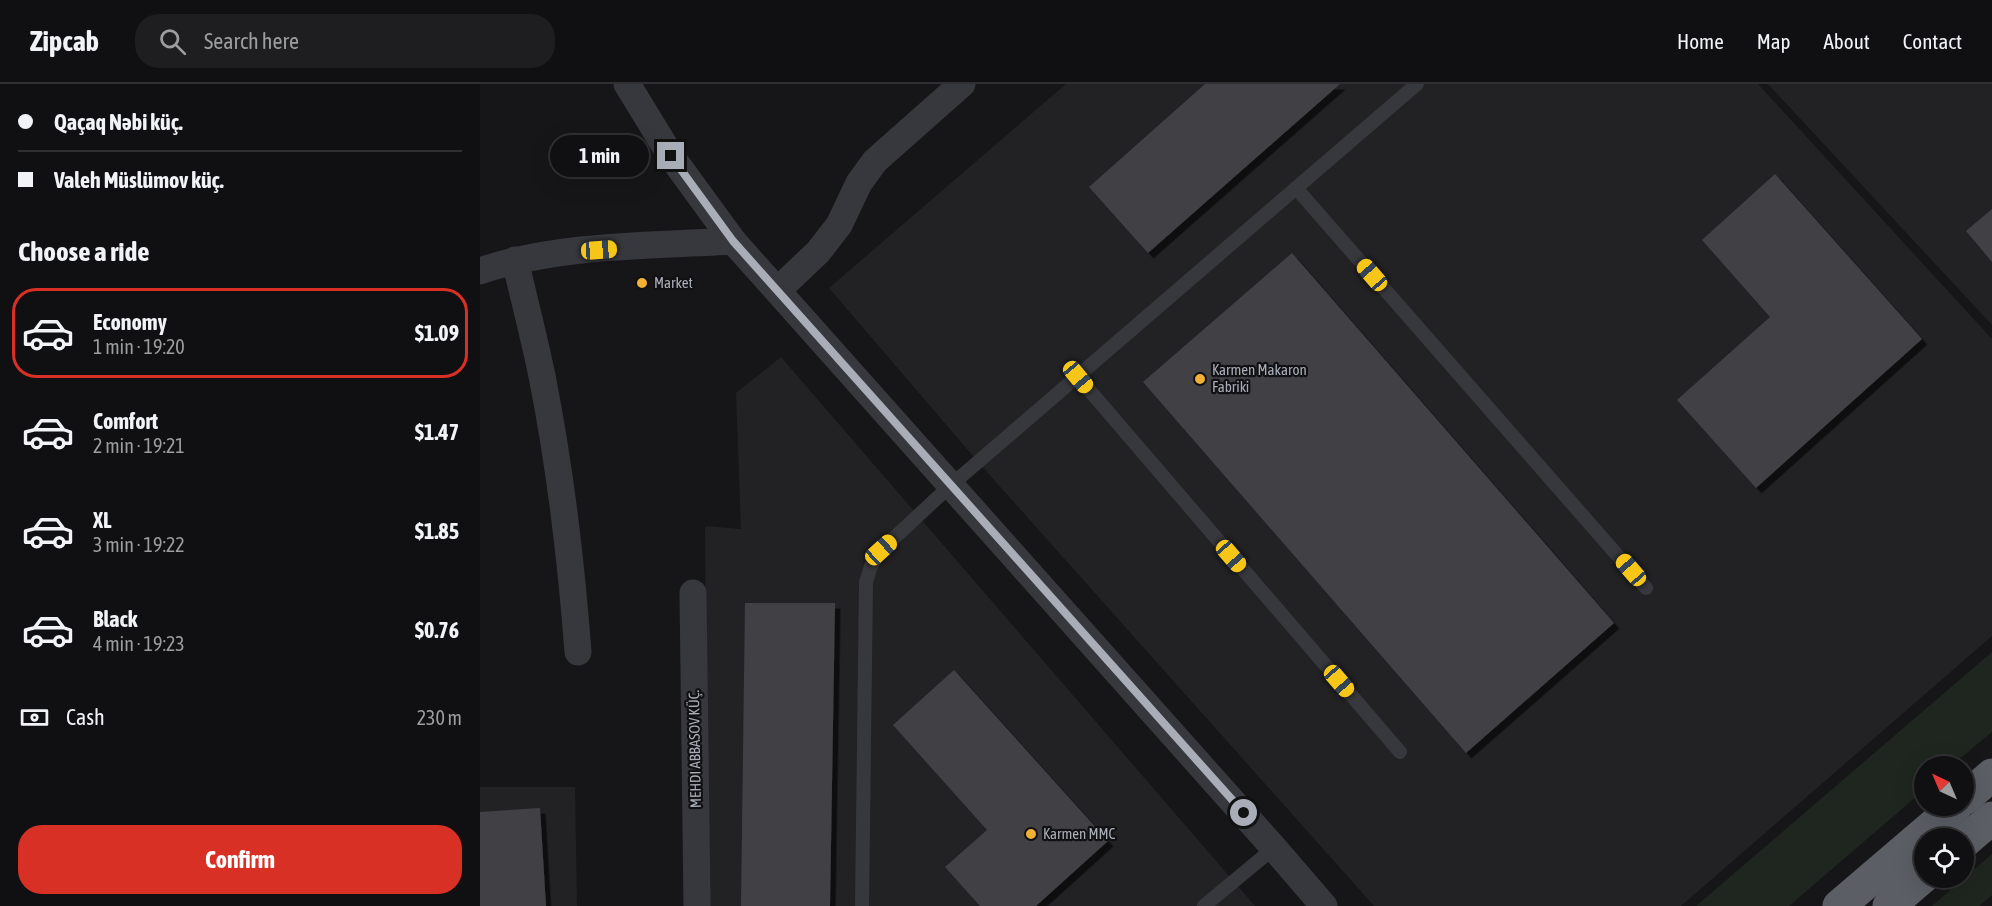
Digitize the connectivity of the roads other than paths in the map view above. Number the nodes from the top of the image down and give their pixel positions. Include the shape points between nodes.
1 (627, 84) edge
2 (962, 84) edge
3 (1417, 84) edge
4 (1296, 188) junction
5 (733, 241) junction
6 (515, 260) junction
7 (480, 271) edge
8 (778, 290) junction
9 (1078, 377) junction
10 (950, 486) junction
11 (1646, 588) dead end
12 (693, 593) dead end
13 (578, 652) dead end
14 (1400, 752) dead end
15 (1992, 775) edge
16 (1974, 790) edge
17 (1944, 816) edge
18 (1992, 818) edge
19 (1974, 833) edge
20 (1274, 848) junction
21 (1914, 885) edge
22 (697, 906) edge
23 (862, 906) edge
24 (1204, 906) edge
25 (1324, 906) edge
26 (1839, 906) edge
27 (1889, 906) edge

1 - 5 street via 671,156
2 - 8 street via 875,161 859,183 839,225 818,252
3 - 4 lane
4 - 9 lane
4 - 11 lane
5 - 6 street via 577,251
5 - 8 street
6 - 7 street
6 - 13 street via 542,375 562,495
8 - 10 street
9 - 10 lane
9 - 14 lane
10 - 20 street
10 - 23 lane via 881,550 866,582
12 - 22 street, MEHDI ABBASOV KÜÇ.
15 - 16 highway
17 - 26 highway
18 - 19 highway
20 - 24 lane
20 - 25 street
21 - 27 highway

